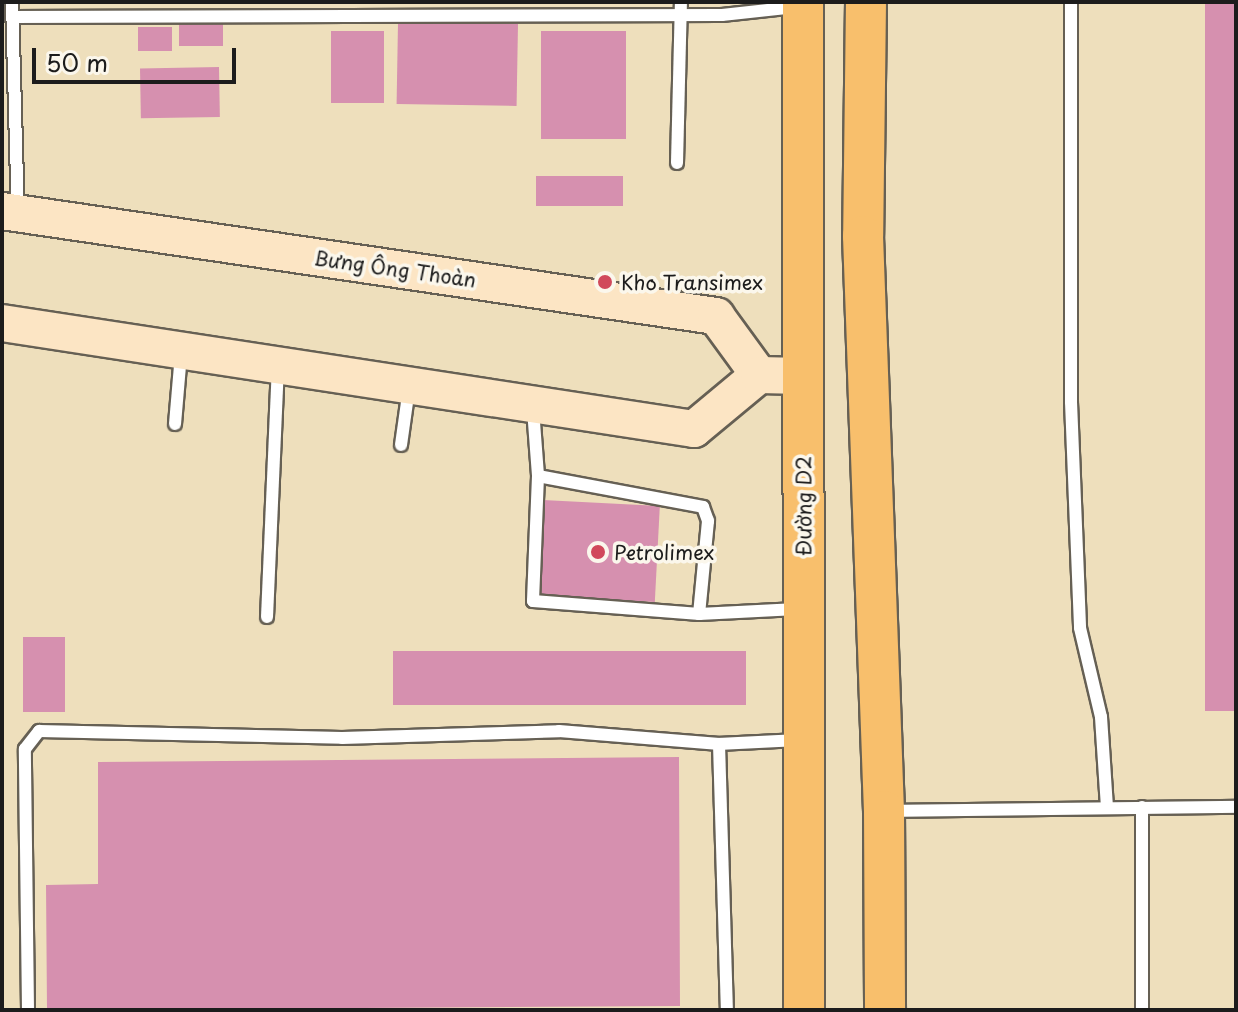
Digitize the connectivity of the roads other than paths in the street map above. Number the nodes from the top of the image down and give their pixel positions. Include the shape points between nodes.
1 (12, 2) edge
2 (866, 2) edge
3 (884, 2) edge
4 (1071, 2) edge
5 (803, 4) edge
6 (680, 9) edge
7 (12, 17) junction
8 (677, 163) dead end
9 (10, 212) edge
10 (863, 236) junction
11 (2, 323) edge
12 (181, 354) junction
13 (278, 368) junction
14 (759, 375) junction
15 (803, 376) junction
16 (866, 377) junction
17 (409, 388) junction
18 (533, 407) junction
19 (175, 424) dead end
20 (401, 445) dead end
21 (538, 476) junction
22 (804, 609) junction
23 (699, 614) junction
24 (267, 617) dead end
25 (805, 740) junction
26 (719, 744) junction
27 (1142, 807) junction
28 (1236, 807) edge
29 (1107, 808) junction
30 (884, 811) junction
31 (883, 935) junction
32 (28, 1010) edge
33 (727, 1010) edge
34 (804, 1010) edge
35 (885, 1010) edge
36 (903, 1010) edge
37 (1142, 1010) edge

1 - 7 lane
2 - 10 main road
3 - 10 main road via 882,187
4 - 29 lane via 1071,402 1080,628 1101,717
5 - 6 lane
5 - 15 main road, Đường D2
6 - 7 lane
6 - 8 lane
7 - 9 lane
9 - 14 street, Bưng Ông Thoàn via 716,316
10 - 16 main road
11 - 12 street
12 - 13 street
12 - 19 lane
13 - 17 street
13 - 24 lane
14 - 15 street
14 - 18 street via 694,429
15 - 16 main road
15 - 22 main road, Đường D2
16 - 30 main road via 875,587 893,609 896,711 881,745
17 - 18 street
17 - 20 lane
18 - 21 lane
21 - 23 lane via 703,507 708,521
21 - 23 lane via 533,601
22 - 23 lane
22 - 25 main road, Đường D2
25 - 26 lane
25 - 34 main road, Đường D2
26 - 32 lane via 559,731 342,738 39,731 25,749
26 - 33 lane
27 - 28 lane
27 - 29 lane
27 - 37 lane
29 - 30 lane
30 - 31 main road
31 - 35 main road
31 - 36 main road via 903,966

